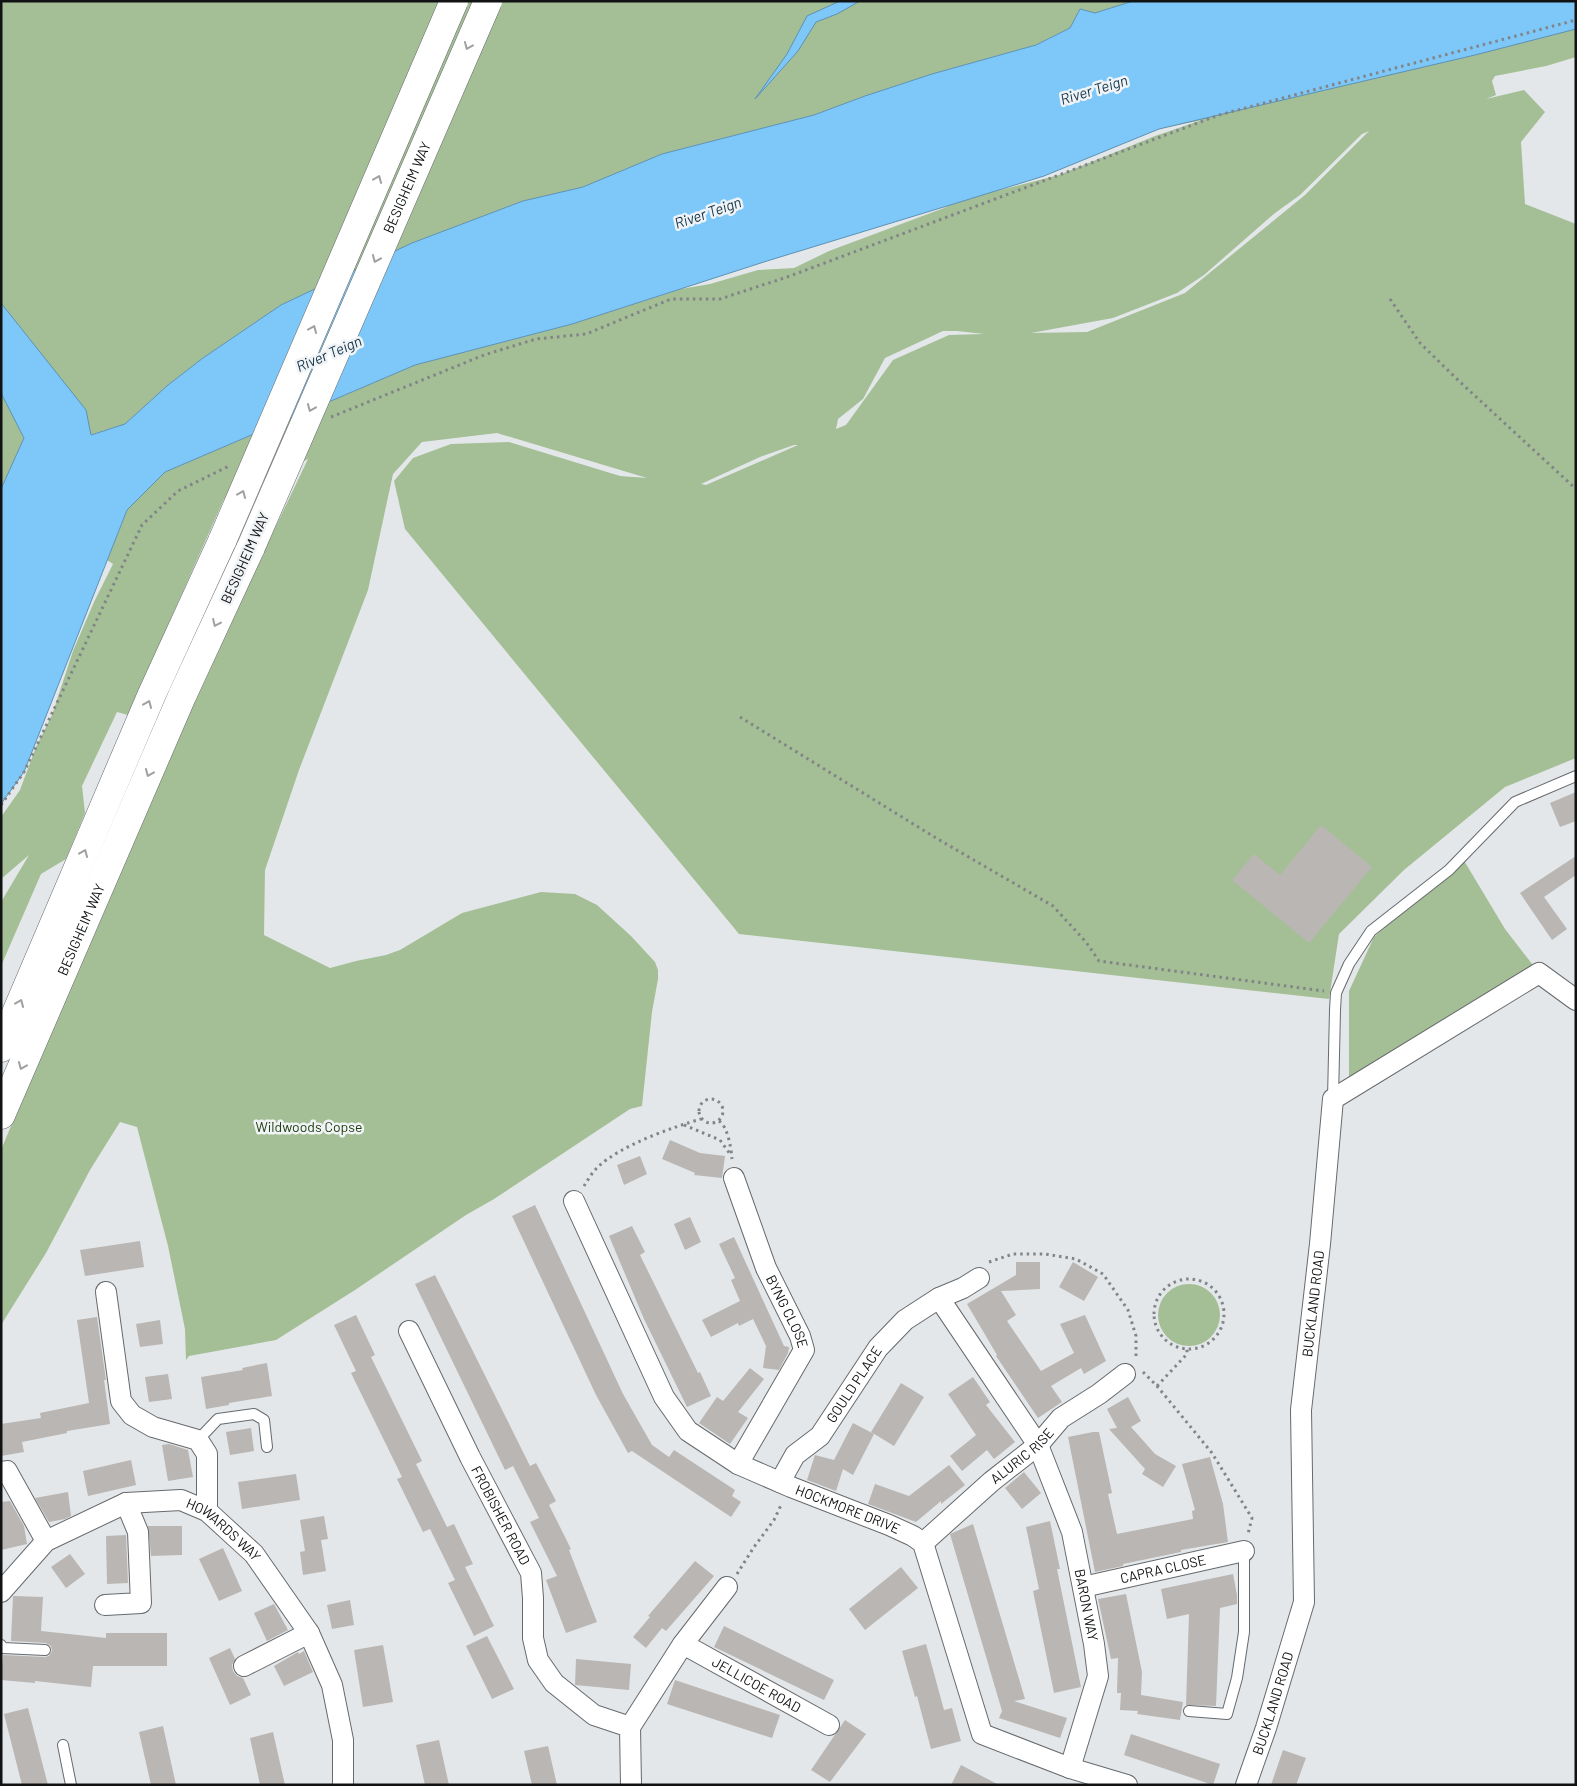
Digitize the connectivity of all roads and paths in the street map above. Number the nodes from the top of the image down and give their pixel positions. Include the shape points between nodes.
1 (454, 1) edge
2 (488, 1) edge
3 (1576, 20) edge
4 (1390, 299) dead end
5 (325, 420) dead end
6 (236, 463) dead end
7 (1576, 489) edge
8 (740, 717) dead end
9 (1576, 776) edge
10 (1, 804) edge
11 (1336, 993) junction
12 (1576, 1000) edge
13 (1, 1048) edge
14 (1333, 1099) junction
15 (1, 1115) edge
16 (701, 1119) junction
17 (719, 1121) junction
18 (684, 1124) junction
19 (732, 1156) junction
20 (734, 1178) joint
21 (574, 1201) joint
22 (979, 1278) dead end
23 (106, 1292) dead end
24 (939, 1298) junction
25 (409, 1331) dead end
26 (1187, 1349) junction
27 (1125, 1374) dead end
28 (1158, 1386) dead end
29 (198, 1440) junction
30 (1038, 1445) junction
31 (268, 1447) dead end
32 (738, 1464) junction
33 (1, 1472) edge
34 (785, 1485) junction
35 (126, 1503) junction
36 (207, 1511) junction
37 (46, 1541) junction
38 (922, 1543) junction
39 (1244, 1551) joint
40 (727, 1587) joint
41 (1083, 1587) junction
42 (1, 1592) edge
43 (105, 1605) dead end
44 (309, 1632) junction
45 (684, 1644) junction
46 (1, 1645) edge
47 (45, 1650) dead end
48 (244, 1666) dead end
49 (1189, 1711) dead end
50 (829, 1725) dead end
51 (630, 1727) junction
52 (63, 1745) dead end
53 (1070, 1768) junction
54 (71, 1785) edge
55 (342, 1785) edge
56 (630, 1785) edge
57 (1127, 1785) edge
58 (1246, 1785) edge

13 -> 1 highway, BESIGHEIM WAY, bridge
2 -> 15 highway, BESIGHEIM WAY, bridge
3 - 5 path via 1219,115 790,276 720,299 671,299 586,334 536,338 484,355
4 - 7 path via 1420,342
6 - 10 path via 178,491 142,525 24,772
8 - 11 path via 1053,906 1100,961
9 - 11 lane via 1515,802 1449,870 1371,931 1349,964
11 - 14 lane
12 - 14 street via 1539,973
14 - 58 street, BUCKLAND ROAD via 1301,1410 1304,1602
16 - 17 path via 709,1124
16 - 17 path via 698,1114 700,1106 705,1100 714,1099 723,1108
16 - 18 path
17 - 19 path
18 - 19 path via 720,1140
18 - 21 path via 624,1149 598,1167
19 - 20 path
20 - 32 street, BYNG CLOSE via 766,1268 804,1350
21 - 32 street, HOCKMORE DRIVE via 664,1397 688,1431
22 - 24 street, GOULD PLACE
23 - 29 street via 121,1401 132,1415 153,1427
24 - 30 street
24 - 34 street, GOULD PLACE via 904,1320 878,1348 820,1436 795,1454
25 - 51 street, FROBISHER ROAD via 531,1573 533,1638 538,1660 554,1683 594,1715
26 - 26 path via 1177,1347 1161,1335 1154,1315 1155,1305 1163,1292 1175,1282 1185,1280 1203,1282 1210,1287 1221,1301 1223,1310 1222,1324 1215,1338 1197,1348
26 - 28 path via 1187,1354
27 - 30 street, ALURIC RISE via 1061,1418
29 - 31 lane via 218,1419 254,1414 264,1420
29 - 36 street via 207,1454
30 - 38 street, ALURIC RISE
30 - 41 street, BARON WAY via 1072,1532
32 - 34 street, HOCKMORE DRIVE
33 - 37 street via 7,1471
34 - 38 street, HOCKMORE DRIVE via 888,1525
34 - 40 path via 774,1520
35 - 36 street, HOWARDS WAY via 181,1500
35 - 37 street, HOWARDS WAY
35 - 43 street via 138,1532 141,1602
36 - 44 street, HOWARDS WAY via 254,1554
37 - 42 street, HOWARDS WAY
38 - 53 street via 982,1734
39 - 41 street, CAPRA CLOSE
39 - 49 lane via 1244,1632 1227,1714
40 - 45 street
41 - 53 street, BARON WAY via 1098,1676
44 - 48 street
44 - 55 street, HOWARDS WAY via 332,1685 344,1740
45 - 50 street, JELLICOE ROAD
45 - 51 street
46 - 47 lane via 3,1648
51 - 56 street
52 - 54 lane
53 - 57 street

